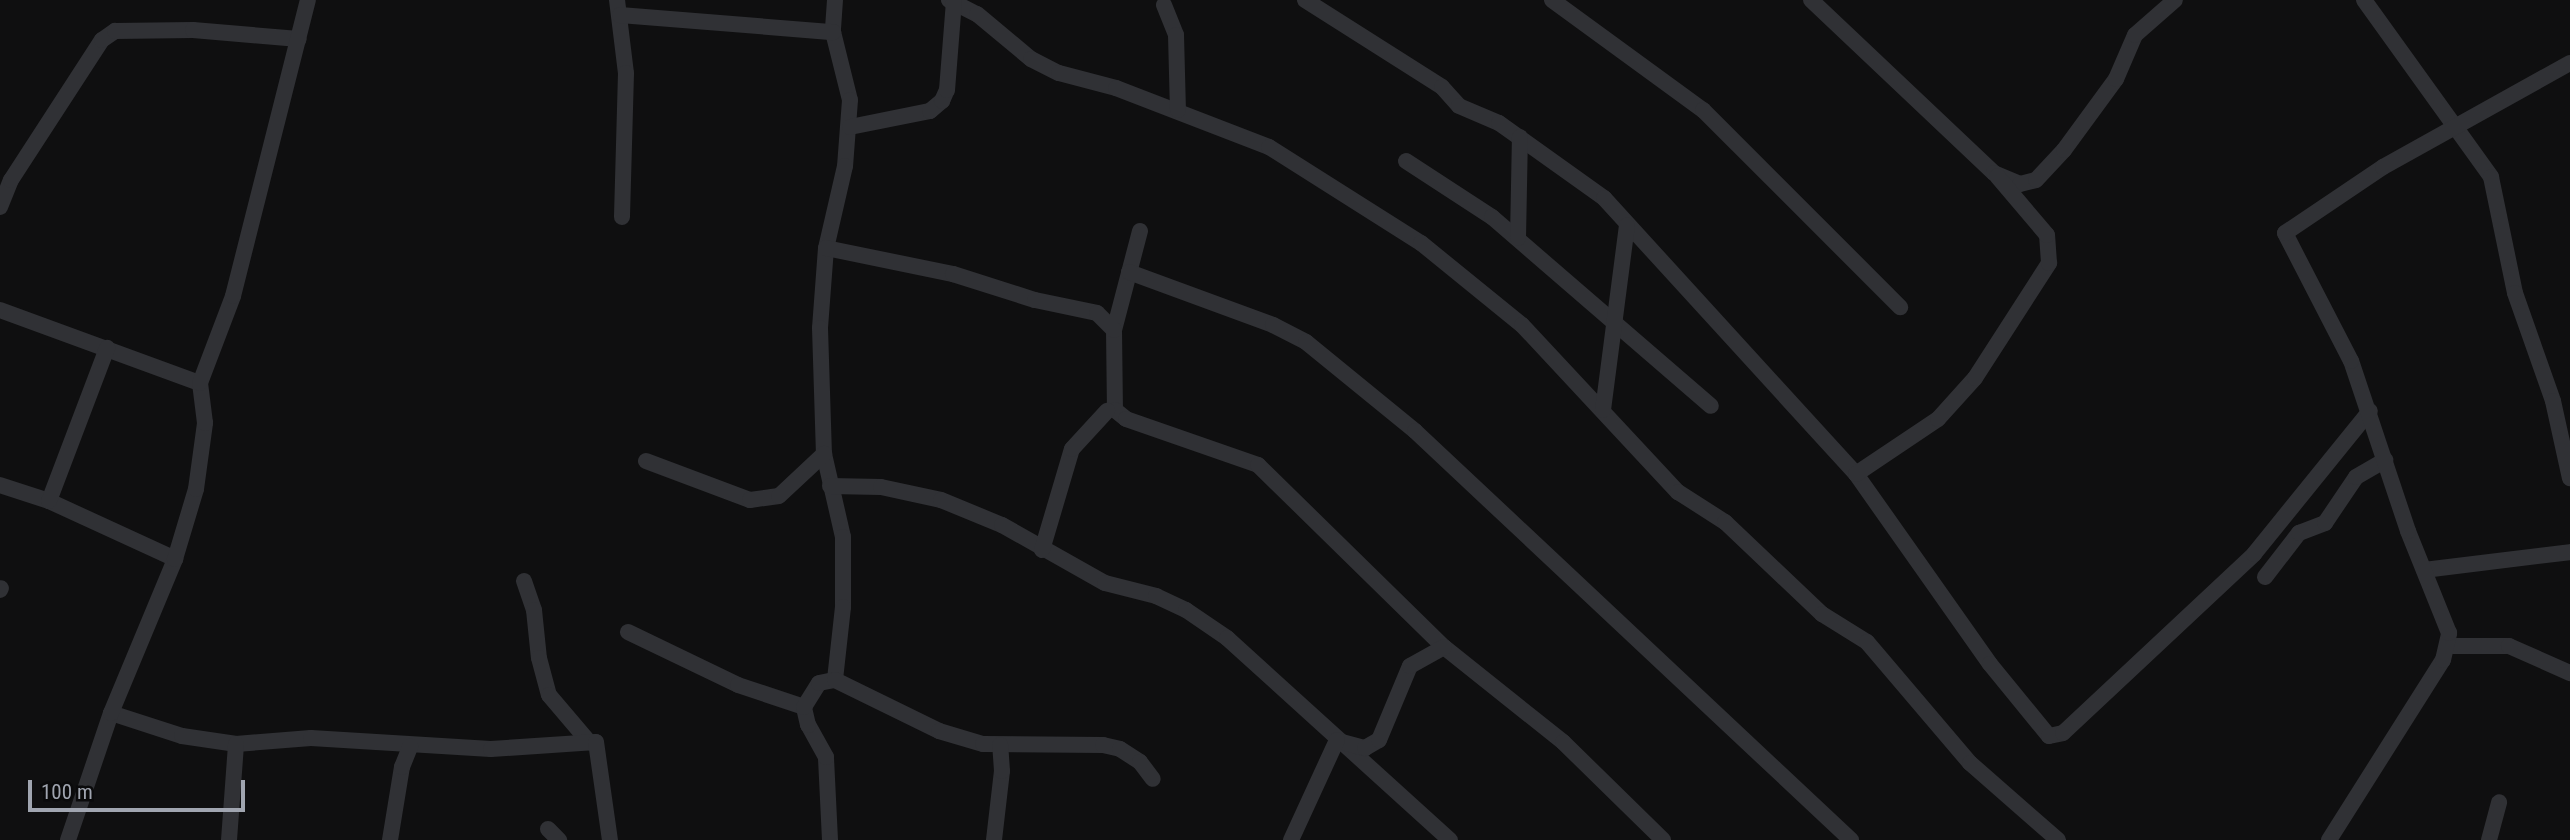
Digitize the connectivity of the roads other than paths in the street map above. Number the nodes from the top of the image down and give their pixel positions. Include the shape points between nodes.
1 (308, 0) edge
2 (835, 0) edge
3 (1305, 0) edge
4 (1552, 0) edge
5 (1811, 0) edge
6 (2175, 0) edge
7 (2364, 0) edge
8 (951, 1) edge
9 (1164, 5) dead end
10 (618, 7) edge
11 (833, 32) junction
12 (299, 39) junction
13 (2570, 63) edge
14 (1178, 110) junction
15 (2456, 124) junction
16 (850, 127) junction
17 (1520, 137) junction
18 (1406, 161) dead end
19 (1994, 173) junction
20 (0, 206) edge
21 (622, 217) dead end
22 (1627, 226) junction
23 (1140, 231) dead end
24 (1518, 238) junction
25 (826, 248) junction
26 (1129, 272) junction
27 (1900, 307) dead end
28 (0, 310) edge
29 (1612, 317) junction
30 (1114, 330) junction
31 (107, 348) junction
32 (200, 383) junction
33 (1711, 406) dead end
34 (1603, 410) junction
35 (1107, 411) dead end
36 (2370, 411) junction
37 (824, 454) junction
38 (2386, 460) junction
39 (646, 461) dead end
40 (1856, 474) junction
41 (2570, 478) edge
42 (0, 485) edge
43 (831, 486) junction
44 (49, 500) junction
45 (1042, 550) junction
46 (2570, 552) edge
47 (175, 559) junction
48 (2424, 570) junction
49 (2265, 578) dead end
50 (524, 580) dead end
51 (628, 632) dead end
52 (2448, 646) junction
53 (1444, 647) junction
54 (2570, 673) edge
55 (835, 680) junction
56 (804, 707) junction
57 (111, 713) junction
58 (1337, 740) junction
59 (589, 742) junction
60 (236, 744) junction
61 (1000, 745) junction
62 (410, 747) junction
63 (1153, 779) dead end
64 (2499, 802) dead end
65 (68, 840) edge
66 (229, 840) edge
67 (390, 840) edge
68 (610, 840) edge
69 (830, 840) edge
70 (993, 840) edge
71 (1291, 840) edge
72 (1450, 840) edge
73 (1663, 840) edge
74 (1851, 840) edge
75 (2058, 840) edge
76 (2329, 840) edge
77 (2489, 840) edge

1 - 12 street
2 - 11 street
3 - 17 street via 1442,87 1459,106
4 - 27 street via 1703,110
5 - 19 street
6 - 19 street via 2135,35 2116,79 2036,180 2020,184
7 - 15 street
8 - 14 street via 977,14 1040,64
8 - 16 street via 947,90 942,101 930,111
9 - 14 street via 1176,35
10 - 11 street
10 - 21 street via 626,74
11 - 16 street via 848,81
12 - 20 street via 193,30 115,31 102,40 11,180
12 - 32 street via 272,128 233,296
13 - 15 street
14 - 34 street via 1269,147 1421,243 1522,325
15 - 36 street via 2285,233 2351,362
15 - 41 street via 2491,177 2515,293 2553,401
16 - 25 street
17 - 22 street via 1604,198
17 - 24 street
18 - 24 street
19 - 40 street via 2047,235 2049,263 1975,378 1938,419
22 - 29 street
22 - 40 street
23 - 26 street
24 - 29 street
25 - 30 street via 953,274 1035,300 1097,313
25 - 37 street via 820,328
26 - 30 street
26 - 74 street via 1307,342 1415,431
28 - 31 street
29 - 33 street
29 - 34 street
30 - 53 street via 1115,410 1126,419 1258,465
31 - 32 street
31 - 44 street
32 - 47 street via 205,423 202,457
34 - 75 street via 1678,492 1725,522 1822,614 1867,642 1970,764
35 - 45 street via 1072,449
36 - 38 street
36 - 40 street via 2254,554 2063,733 2049,736 1990,664
37 - 39 street via 779,496 750,500
37 - 43 street
38 - 48 street
38 - 49 street via 2356,477 2325,523 2299,533
42 - 44 street
43 - 45 street via 881,487 941,500 1002,525
43 - 55 street via 843,537 843,607
44 - 47 street
45 - 58 street via 1105,583 1156,596 1186,610 1227,638
46 - 48 street
47 - 57 street
48 - 52 street via 2449,633
50 - 59 street via 549,695
51 - 56 street via 738,685
52 - 54 street via 2509,646
52 - 76 street
53 - 58 street via 1410,666 1379,740 1365,748
53 - 73 street via 1563,742
55 - 56 street via 819,682
55 - 61 street via 939,731
56 - 69 street via 808,725 826,757
57 - 60 street via 182,736
57 - 65 street
58 - 71 street
58 - 72 street
59 - 62 street via 491,749
59 - 68 street via 596,742
60 - 62 street via 311,738
60 - 66 street
61 - 63 street via 1103,745 1140,762
61 - 70 street via 1002,771
62 - 67 street via 402,767
64 - 77 street

